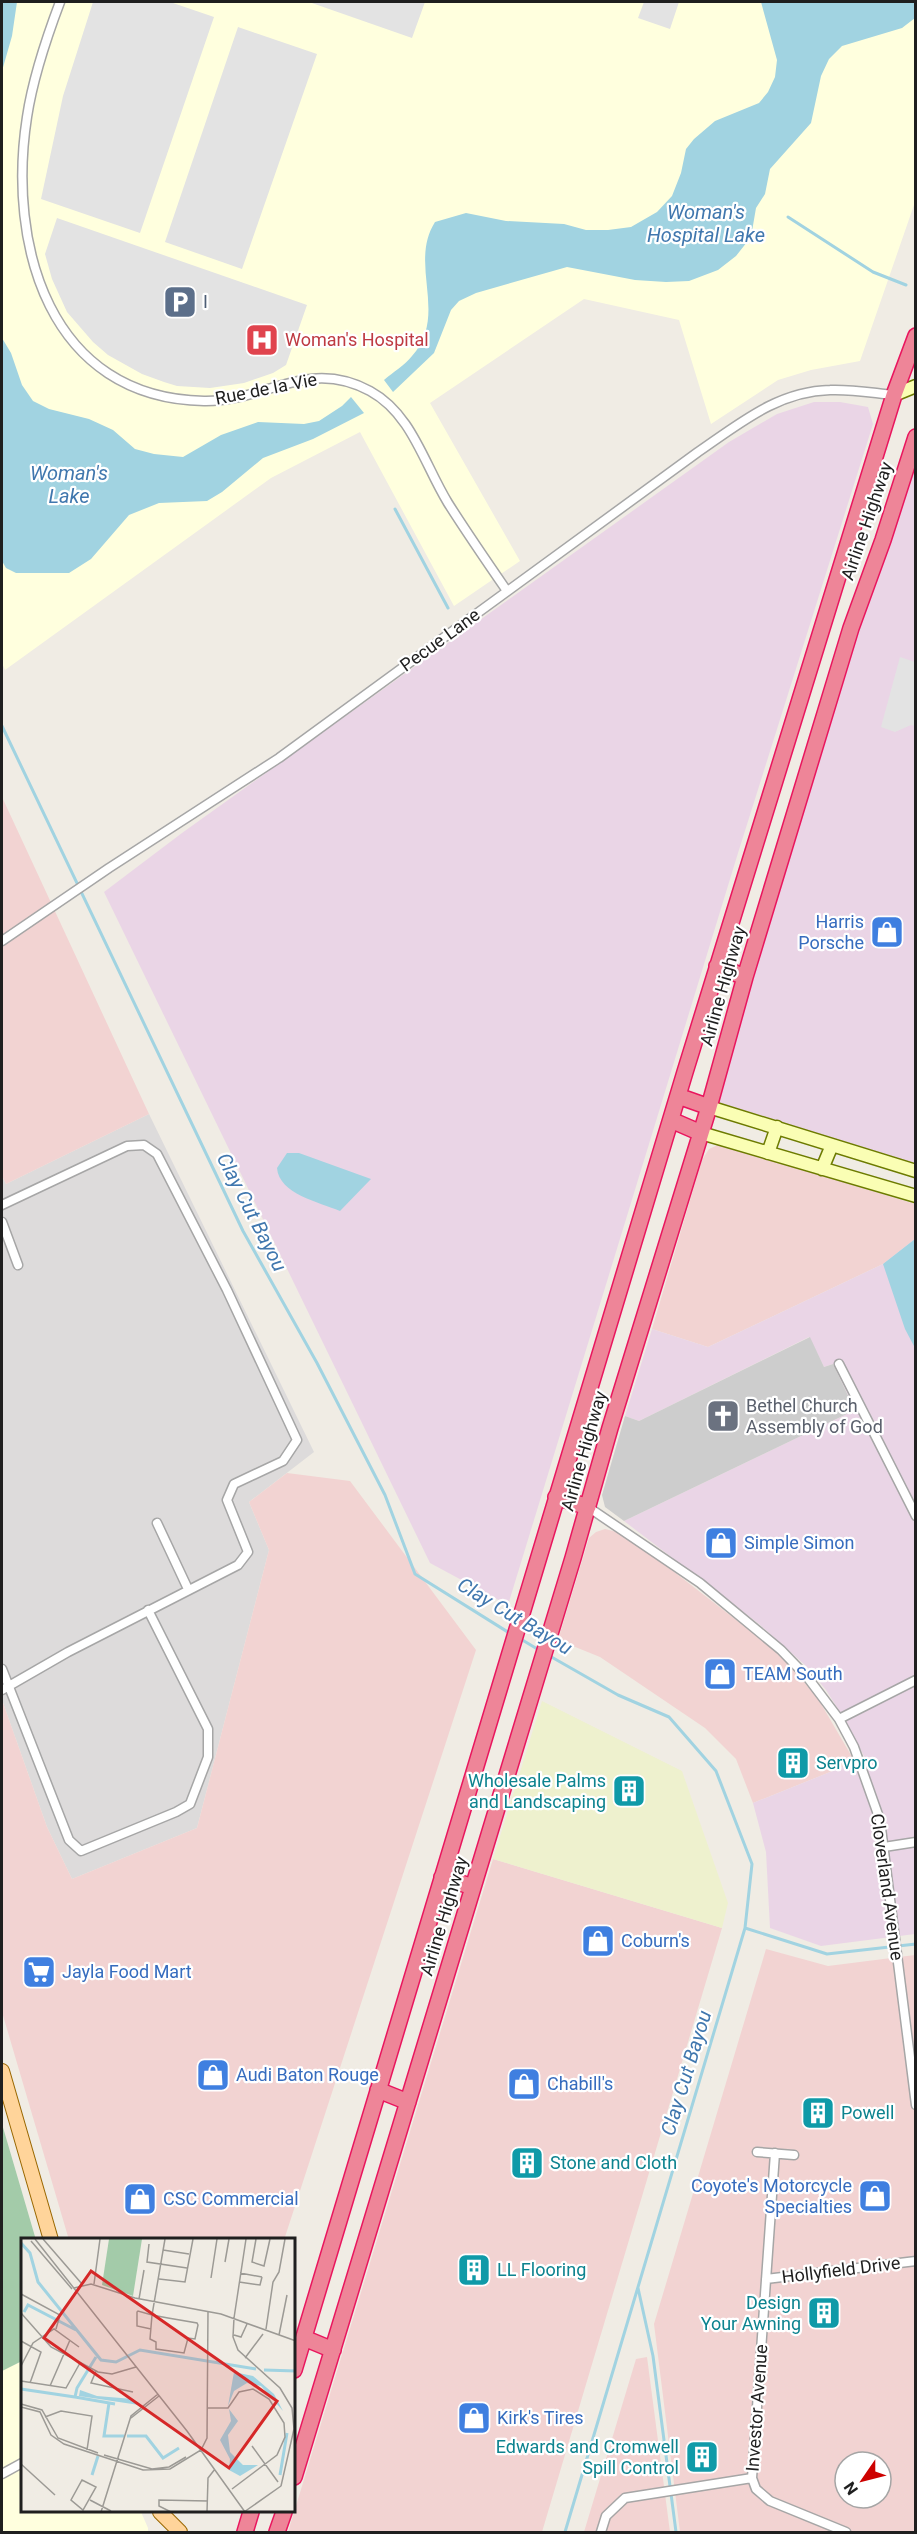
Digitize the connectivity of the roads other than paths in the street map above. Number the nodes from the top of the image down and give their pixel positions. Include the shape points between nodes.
1 (60, 2) edge
2 (915, 336) edge
3 (915, 386) edge
4 (894, 395) junction
5 (915, 397) edge
6 (915, 437) edge
7 (507, 591) junction
8 (2, 941) edge
9 (717, 966) junction
10 (745, 977) junction
11 (678, 1096) junction
12 (709, 1107) junction
13 (671, 1120) junction
14 (777, 1127) junction
15 (701, 1133) junction
16 (832, 1145) junction
17 (768, 1153) junction
18 (822, 1169) junction
19 (915, 1171) edge
20 (914, 1192) edge
21 (2, 1205) edge
22 (2, 1222) edge
23 (18, 1264) dead end
24 (839, 1364) dead end
25 (556, 1497) junction
26 (588, 1507) junction
27 (915, 1516) edge
28 (157, 1523) dead end
29 (188, 1589) junction
30 (148, 1610) junction
31 (2, 1669) edge
32 (915, 1680) edge
33 (5, 1688) edge
34 (839, 1719) junction
35 (915, 1842) edge
36 (884, 1846) junction
37 (442, 1877) junction
38 (473, 1887) junction
39 (912, 2040) edge
40 (2, 2071) edge
41 (378, 2090) junction
42 (408, 2102) junction
43 (915, 2104) edge
44 (757, 2152) dead end
45 (775, 2154) junction
46 (794, 2155) dead end
47 (50, 2238) edge
48 (915, 2261) edge
49 (766, 2279) junction
50 (304, 2338) junction
51 (333, 2350) junction
52 (296, 2364) edge
53 (21, 2464) edge
54 (296, 2470) edge
55 (2, 2474) edge
56 (752, 2480) junction
57 (162, 2513) edge
58 (250, 2513) edge
59 (283, 2513) edge
60 (175, 2531) edge
61 (245, 2532) edge
62 (277, 2532) edge
63 (601, 2532) edge
64 (846, 2532) edge

1 - 7 street, Rue de la Vie via 30,103 23,177 28,240 37,279 66,334 90,359 116,377 164,397 227,400 303,378 347,381 378,396 404,421 447,501
2 - 4 highway, Airline Highway
3 - 4 street
4 - 5 street
4 - 7 street, Pecue Lane via 831,390 809,392 767,406
4 - 9 highway, Airline Highway
6 - 10 highway, Airline Highway via 884,540 851,628
7 - 8 street, Pecue Lane via 279,758
9 - 10 highway
9 - 11 highway, Airline Highway
10 - 12 highway, Airline Highway
11 - 12 highway
11 - 13 highway, Airline Highway
12 - 14 street
12 - 15 highway, Airline Highway
13 - 15 highway
13 - 25 highway, Airline Highway
14 - 16 street
14 - 17 street
15 - 17 street
15 - 26 highway, Airline Highway
16 - 18 street
16 - 19 street
17 - 18 street
18 - 20 street
21 - 29 street via 127,1146 144,1144 157,1154 227,1290 297,1440 284,1461 234,1484 227,1500 248,1552 238,1565
22 - 23 street
24 - 27 street
25 - 26 highway
25 - 37 highway, Airline Highway
26 - 34 street, Cloverland Avenue via 699,1583 781,1650
26 - 38 highway, Airline Highway
28 - 29 street
29 - 30 street
30 - 33 street
30 - 33 street via 208,1729 208,1757 194,1794 190,1804 176,1812 81,1851 69,1840
31 - 33 street
32 - 34 street
34 - 36 street, Cloverland Avenue via 865,1772
35 - 36 street
36 - 39 street, Cloverland Avenue
37 - 38 highway
37 - 41 highway, Airline Highway
38 - 42 highway, Airline Highway
39 - 43 street, Cloverland Avenue
40 - 47 main road
41 - 42 highway
41 - 50 highway, Airline Highway
42 - 51 highway, Airline Highway
44 - 45 street
45 - 46 street
45 - 49 street, Investor Avenue
48 - 49 street, Hollyfield Drive
49 - 56 street, Investor Avenue
50 - 51 highway
50 - 52 highway, Airline Highway
51 - 54 highway, Airline Highway
53 - 55 street
56 - 63 street via 625,2498 606,2516
56 - 64 street via 770,2501
57 - 60 main road
58 - 61 highway
59 - 62 highway

